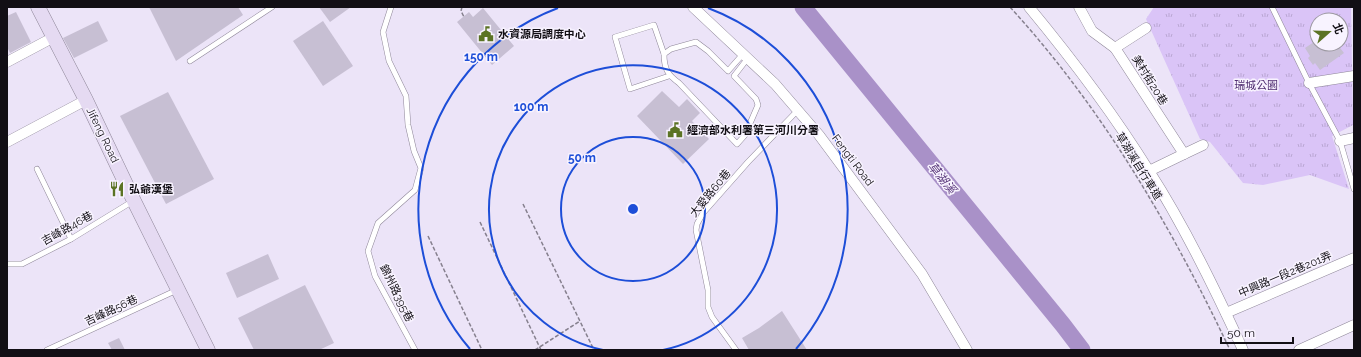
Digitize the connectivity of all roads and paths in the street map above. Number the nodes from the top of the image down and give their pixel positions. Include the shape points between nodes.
1 (38, 7) edge
2 (272, 7) edge
3 (391, 7) edge
4 (462, 7) edge
5 (693, 7) edge
6 (1010, 7) edge
7 (1029, 7) edge
8 (1079, 7) edge
9 (1272, 7) edge
10 (464, 17) dead end
11 (1146, 28) dead end
12 (54, 37) junction
13 (1115, 48) junction
14 (664, 54) junction
15 (746, 56) junction
16 (190, 61) dead end
17 (7, 62) edge
18 (669, 76) junction
19 (1354, 76) edge
20 (1309, 83) junction
21 (86, 100) junction
22 (798, 110) junction
23 (1354, 138) edge
24 (1340, 141) junction
25 (7, 142) edge
26 (1203, 145) dead end
27 (1184, 154) junction
28 (37, 169) dead end
29 (1149, 171) junction
30 (1354, 189) edge
31 (134, 201) junction
32 (523, 204) dead end
33 (480, 222) dead end
34 (428, 236) dead end
35 (71, 239) junction
36 (1354, 258) edge
37 (7, 264) edge
38 (178, 290) junction
39 (1226, 313) junction
40 (580, 321) junction
41 (1354, 325) edge
42 (540, 347) junction
43 (50, 349) edge
44 (208, 350) edge
45 (415, 350) edge
46 (482, 350) edge
47 (535, 350) edge
48 (541, 350) edge
49 (594, 350) edge
50 (736, 350) edge
51 (967, 350) edge
52 (1230, 350) edge
53 (1243, 350) edge
54 (1299, 350) edge

1 - 12 street, Jifeng Road
2 - 16 lane
3 - 45 lane, 錦州路395巷 via 383,32 389,61 406,96 408,125 421,168 415,190 378,223 368,252 375,276
4 - 10 path
5 - 15 street, Fengti Road
6 - 52 path, 草湖溪自行車道 via 1034,33 1102,122 1176,244
7 - 29 street via 1118,123
8 - 13 street, 美村街20巷 via 1092,31
9 - 20 lane
11 - 13 street
12 - 17 street
12 - 21 street, Jifeng Road
13 - 27 street, 美村街20巷
14 - 15 lane via 671,49 696,42 728,71
14 - 18 lane
14 - 18 lane via 654,25 615,37 630,88
15 - 18 lane via 734,76 756,99 758,105 745,135 737,144 679,83
15 - 22 street, Fengti Road
19 - 20 street
20 - 24 lane
21 - 25 street
21 - 31 street, Jifeng Road
22 - 50 lane, 大愛路60巷 via 748,162 703,213 697,224 708,290 708,307 712,317
22 - 51 street, Fengti Road via 922,274
23 - 24 street
24 - 30 lane
26 - 27 street
27 - 29 street
28 - 35 lane
29 - 39 street
31 - 35 lane, 吉峰路46巷
31 - 38 street, Jifeng Road
32 - 40 path
33 - 42 path
34 - 46 path
35 - 37 lane, 吉峰路46巷 via 22,264
36 - 39 street, 中興路一段2巷201弄
38 - 43 lane, 吉峰路56巷
38 - 44 street, Jifeng Road
39 - 53 street
40 - 42 path
40 - 49 path
41 - 54 street
42 - 47 path
42 - 48 path

